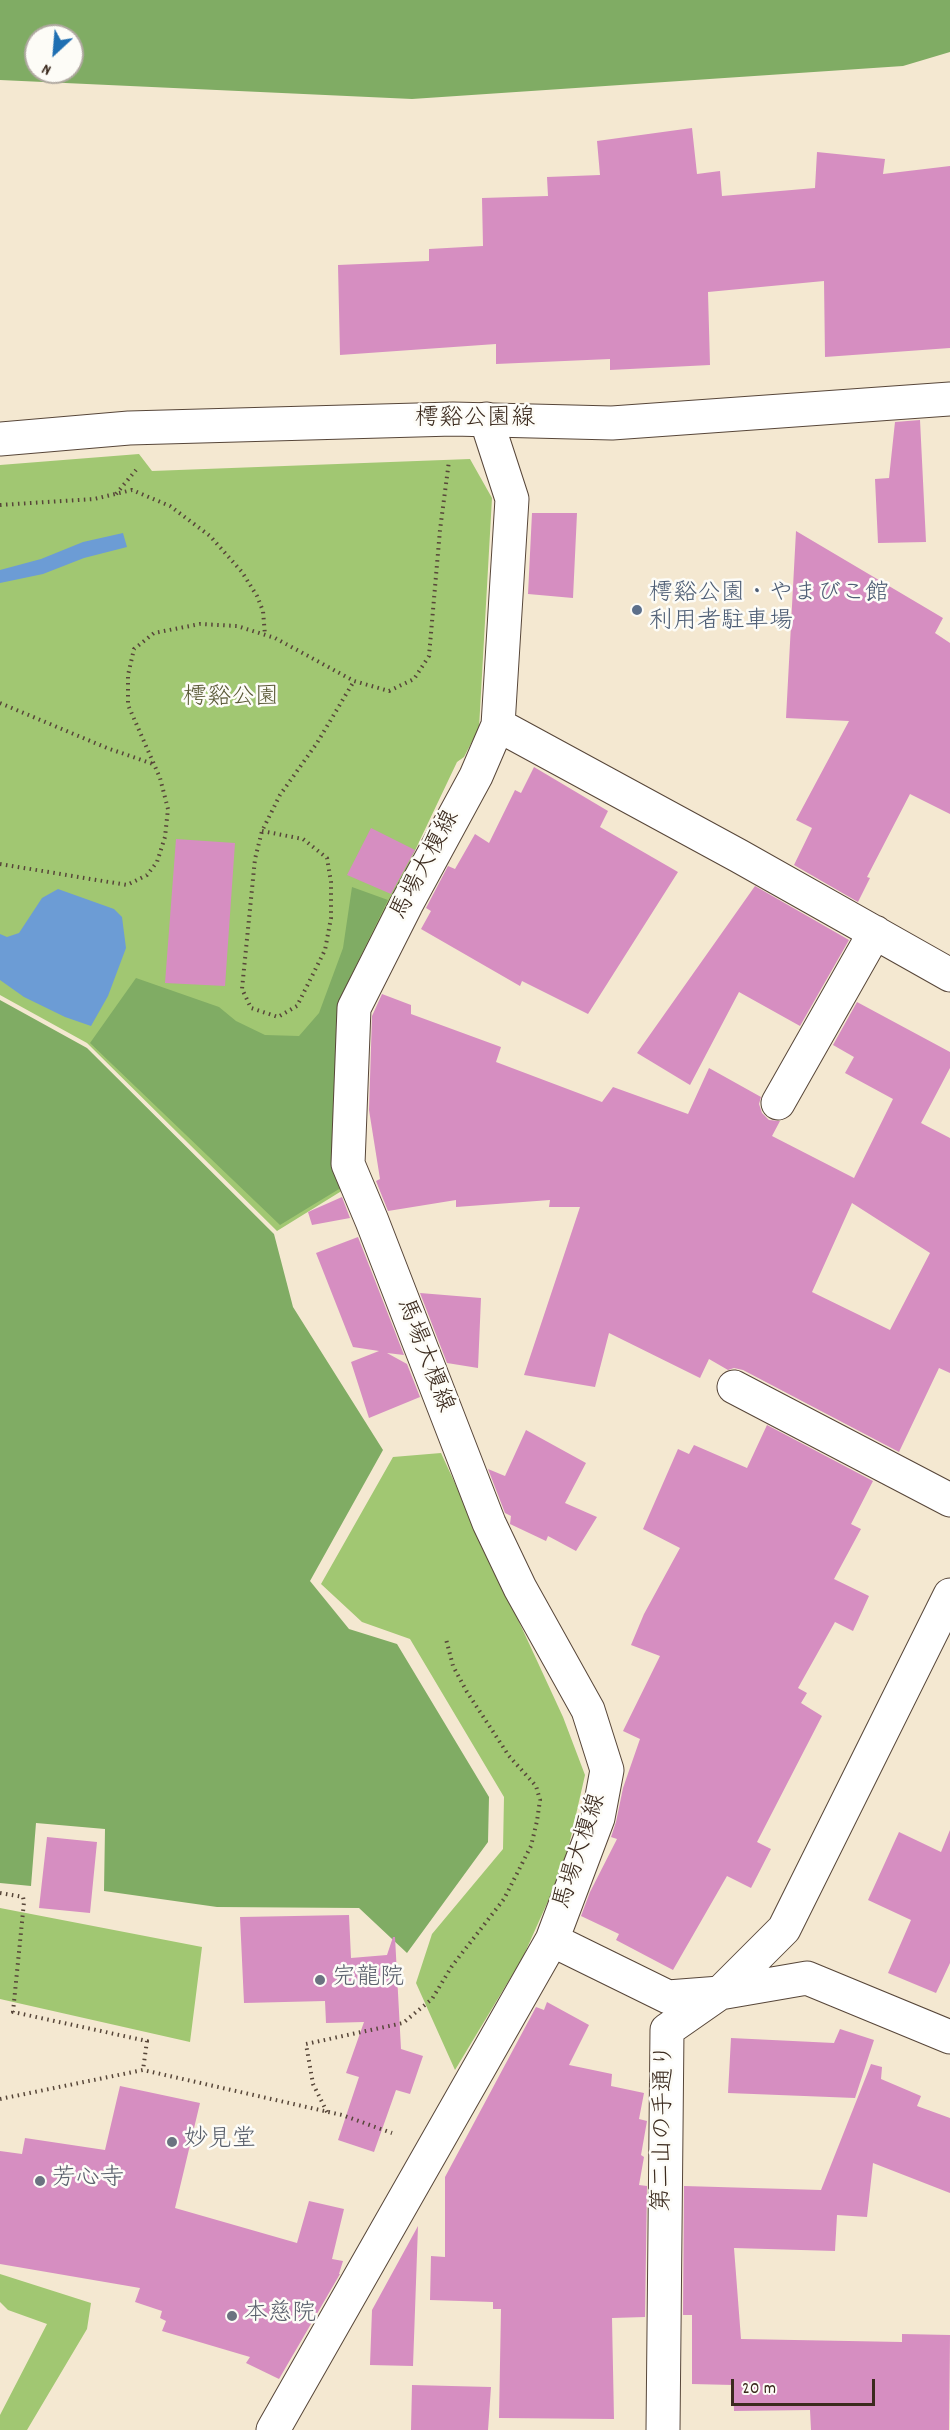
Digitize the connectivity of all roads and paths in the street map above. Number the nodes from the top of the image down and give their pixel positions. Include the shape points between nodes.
1 (950, 399) edge
2 (453, 419) junction
3 (486, 419) junction
4 (0, 439) edge
5 (0, 505) edge
6 (265, 635) junction
7 (354, 681) junction
8 (0, 703) edge
9 (498, 725) junction
10 (153, 764) junction
11 (262, 831) junction
12 (0, 864) edge
13 (874, 932) junction
14 (950, 975) edge
15 (778, 1103) dead end
16 (734, 1387) dead end
17 (950, 1500) edge
18 (950, 1595) edge
19 (446, 1639) dead end
20 (0, 1893) edge
21 (552, 1940) junction
22 (720, 1993) junction
23 (950, 2037) edge
24 (143, 2070) junction
25 (0, 2099) edge
26 (327, 2112) junction
27 (432, 2148) junction
28 (273, 2430) edge
29 (663, 2430) edge

1 - 3 street, 樗谿公園線 via 612,423
2 - 3 street, 樗谿公園線
2 - 4 street, 樗谿公園線 via 129,428
2 - 7 path via 429,656 414,679 389,691
3 - 9 street, 馬場大榎線 via 512,499
5 - 6 path via 94,499 132,490 170,506 210,536 242,572 263,611
6 - 7 path
6 - 10 path via 237,626 200,624 154,633 134,649 128,675 128,705
7 - 11 path via 280,795
8 - 10 path
9 - 13 street
9 - 21 street, 馬場大榎線 via 476,776 354,1008 348,1164 489,1523 520,1588 588,1710 607,1770 598,1818
10 - 12 path via 168,809 165,837 157,862 147,875 127,885
11 - 11 path via 303,839 327,858 331,882 331,918 325,950 297,1006 278,1017 251,1008 242,988 255,859
13 - 14 street
13 - 15 street
16 - 17 street
18 - 22 street, 第二山の手通り via 784,1929
19 - 26 path via 453,1666 467,1692 509,1756 536,1786 540,1800 531,1846 504,1899 452,1966 432,1999 403,2023 306,2044 314,2084
20 - 24 path via 23,1896 24,1902 13,2012 147,2041
21 - 22 street via 668,1997
21 - 27 street, 馬場大榎線
22 - 23 street via 807,1978
22 - 29 street, 第二山の手通り via 667,2030
24 - 25 path
24 - 26 path
26 - 27 path
27 - 28 street, 馬場大榎線

